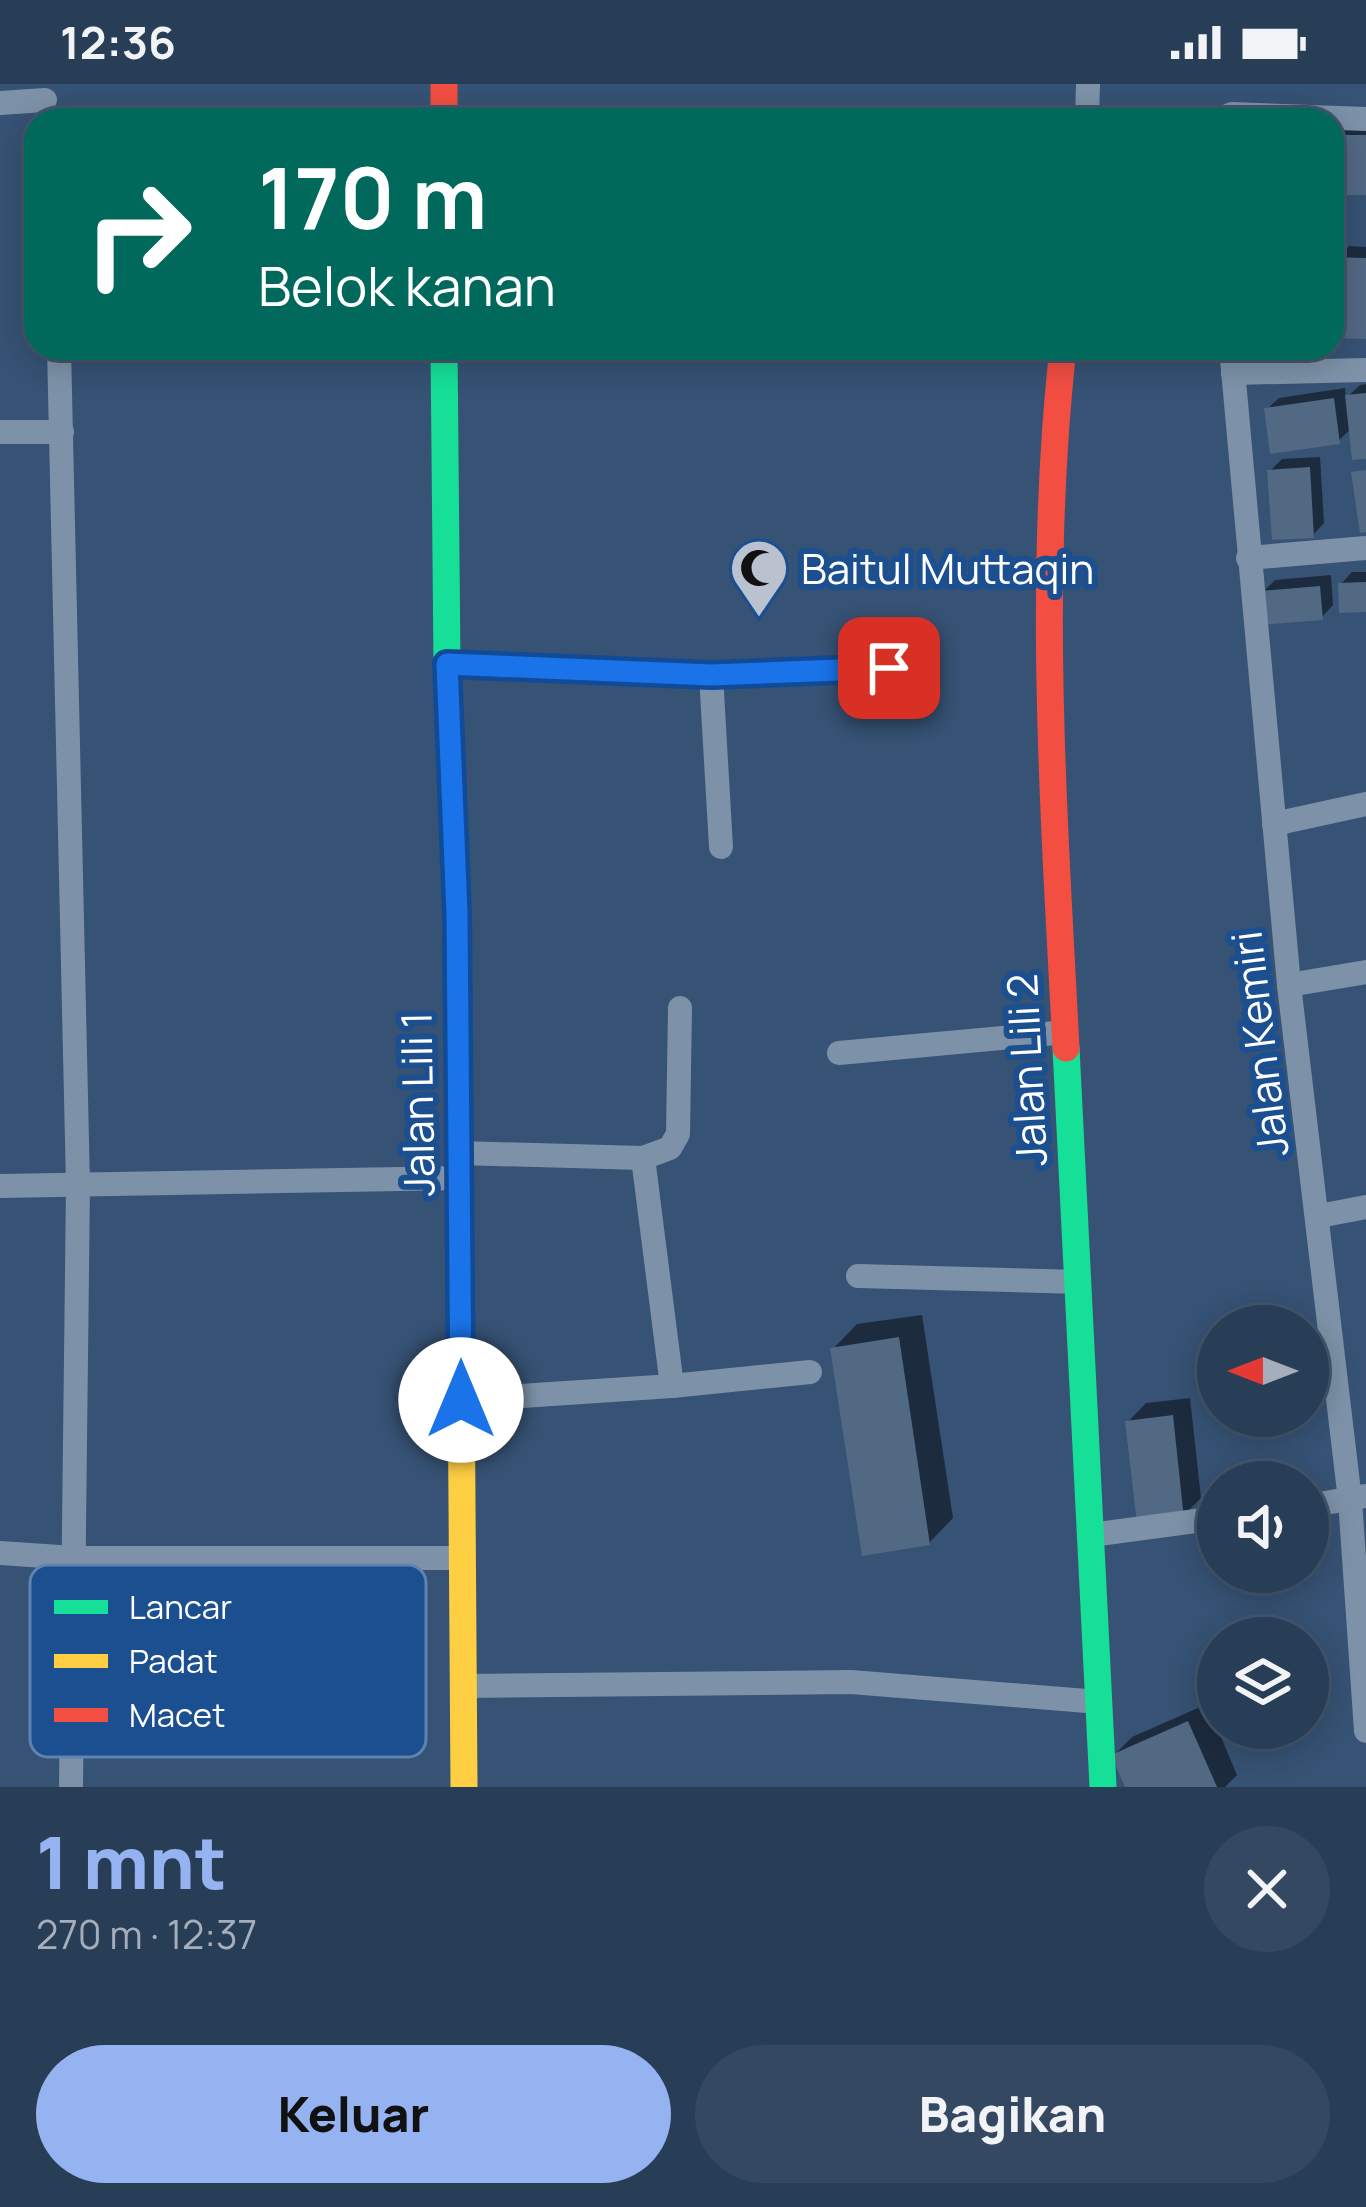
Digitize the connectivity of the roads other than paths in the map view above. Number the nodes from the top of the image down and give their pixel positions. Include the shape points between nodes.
1 (46, 101) edge
2 (0, 104) edge
3 (59, 360) edge
4 (444, 360) edge
5 (1062, 360) edge
6 (1232, 360) edge
7 (1366, 370) edge
8 (0, 432) edge
9 (62, 432) junction
10 (1366, 548) edge
11 (1248, 558) junction
12 (447, 664) junction
13 (889, 668) dead end
14 (711, 675) junction
15 (1366, 804) edge
16 (1274, 824) junction
17 (721, 847) dead end
18 (1366, 972) edge
19 (1289, 985) junction
20 (680, 1008) dead end
21 (1066, 1032) junction
22 (839, 1053) dead end
23 (644, 1158) junction
24 (459, 1166) junction
25 (78, 1185) junction
26 (0, 1186) edge
27 (1366, 1207) edge
28 (1319, 1216) junction
29 (858, 1276) dead end
30 (1079, 1282) junction
31 (810, 1372) dead end
32 (672, 1386) junction
33 (461, 1400) junction
34 (1358, 1498) edge
35 (1197, 1521) edge
36 (1091, 1534) junction
37 (0, 1553) edge
38 (74, 1558) junction
39 (462, 1558) junction
40 (74, 1565) edge
41 (463, 1686) junction
42 (1099, 1702) junction
43 (1366, 1731) edge
44 (71, 1757) edge
45 (71, 1787) edge
46 (464, 1787) edge
47 (1103, 1787) edge

1 - 2 street
3 - 9 street
4 - 12 street, Jalan Lili 1
5 - 21 street, Jalan Lili 2 via 1047,678
6 - 7 street
6 - 11 street, Jalan Kemiri
8 - 9 street
9 - 25 street
10 - 11 street
11 - 16 street, Jalan Kemiri
12 - 14 street
12 - 24 street, Jalan Lili 1
13 - 14 street
14 - 17 street
15 - 16 street
16 - 19 street, Jalan Kemiri
18 - 19 street
19 - 28 street, Jalan Kemiri
20 - 23 street via 678,1134 670,1148
21 - 22 street
21 - 30 street, Jalan Lili 2
23 - 24 street
23 - 32 street
24 - 25 street
24 - 33 street, Jalan Lili 1
25 - 26 street
25 - 38 street
27 - 28 street
28 - 34 street, Jalan Kemiri
29 - 30 street
30 - 36 street, Jalan Lili 2
31 - 32 street
32 - 33 street
33 - 39 street, Jalan Lili 1
34 - 43 street, Jalan Kemiri
35 - 36 street
36 - 42 street, Jalan Lili 2
37 - 38 street
38 - 39 street
38 - 40 street
39 - 41 street, Jalan Lili 1
41 - 42 street via 851,1682
41 - 46 street, Jalan Lili 1
42 - 47 street, Jalan Lili 2
44 - 45 street

